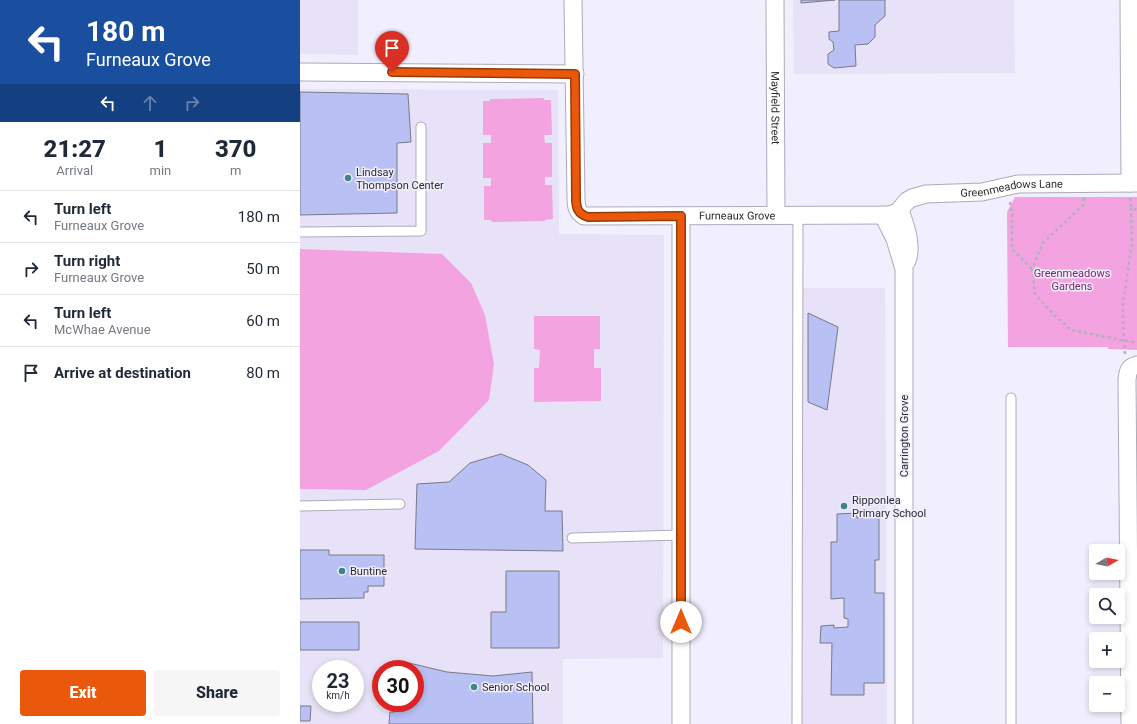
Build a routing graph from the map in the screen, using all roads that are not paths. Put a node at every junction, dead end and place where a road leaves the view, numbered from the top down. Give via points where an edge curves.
1 (573, 0) edge
2 (775, 0) edge
3 (1130, 0) edge
4 (300, 72) edge
5 (575, 74) junction
6 (421, 127) dead end
7 (1133, 183) edge
8 (892, 213) junction
9 (776, 215) junction
10 (798, 215) junction
11 (681, 216) junction
12 (300, 232) edge
13 (1133, 366) edge
14 (1011, 398) dead end
15 (400, 504) dead end
16 (300, 506) edge
17 (681, 535) junction
18 (572, 538) dead end
19 (1133, 667) edge
20 (681, 724) edge
21 (797, 724) edge
22 (904, 724) edge
23 (1011, 724) edge
24 (1130, 724) edge

1 - 5 street, Furneaux Grove
2 - 9 street, Mayfield Street
3 - 7 street
4 - 5 street
5 - 11 street, Furneaux Grove via 576,205 579,212 588,217
6 - 12 lane via 421,231
7 - 8 street, Greenmeadows Lane via 1018,184 982,192 926,194 907,201
8 - 10 street, Furneaux Grove
8 - 22 street, Carrington Grove via 906,228 910,255 904,269
9 - 10 street, Furneaux Grove
9 - 11 street, Furneaux Grove
10 - 21 lane
11 - 17 street
13 - 19 street via 1127,380
14 - 23 lane
15 - 16 lane
17 - 18 lane
17 - 20 street
19 - 24 street

